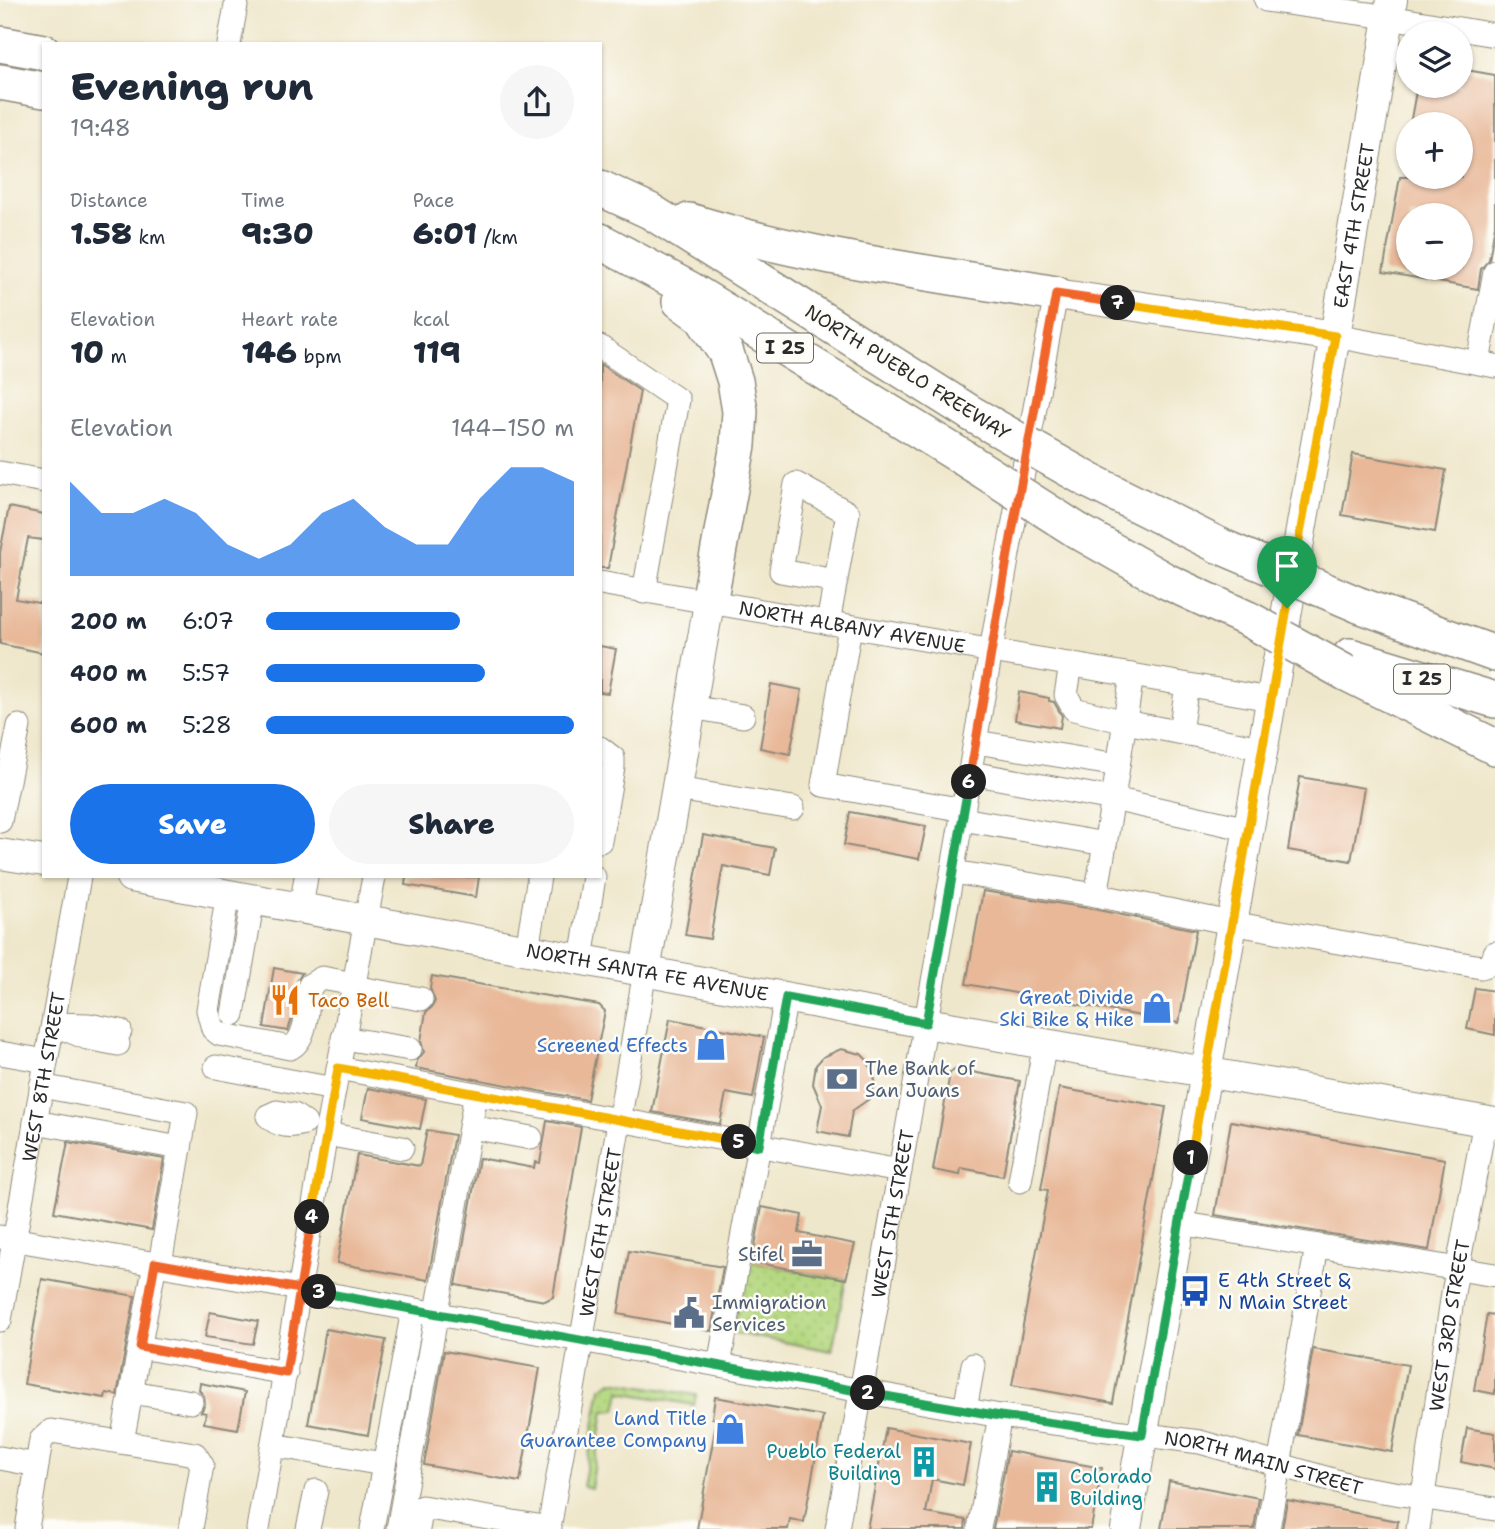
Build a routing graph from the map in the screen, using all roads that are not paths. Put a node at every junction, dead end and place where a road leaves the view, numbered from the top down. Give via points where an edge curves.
1 (237, 0) edge
2 (1265, 0) edge
3 (1390, 8) edge
4 (1495, 35) edge
5 (229, 42) edge
6 (0, 44) edge
7 (42, 52) edge
8 (0, 82) edge
9 (42, 90) edge
10 (602, 189) edge
11 (650, 211) junction
12 (603, 242) edge
13 (1495, 272) edge
14 (1056, 294) junction
15 (1335, 336) junction
16 (602, 348) edge
17 (1487, 364) edge
18 (0, 473) edge
19 (42, 481) edge
20 (836, 581) dead end
21 (602, 583) edge
22 (644, 592) junction
23 (709, 603) junction
24 (1359, 605) junction
25 (839, 625) junction
26 (1495, 633) edge
27 (992, 650) junction
28 (1495, 654) edge
29 (1071, 664) junction
30 (1348, 664) junction
31 (1132, 675) junction
32 (1187, 685) junction
33 (1270, 699) junction
34 (1495, 700) edge
35 (691, 707) junction
36 (743, 716) dead end
37 (1125, 722) junction
38 (19, 726) dead end
39 (1180, 732) junction
40 (976, 742) junction
41 (1495, 747) edge
42 (1262, 748) junction
43 (602, 750) edge
44 (1118, 765) junction
45 (971, 774) junction
46 (677, 789) junction
47 (1112, 799) junction
48 (793, 808) dead end
49 (963, 815) junction
50 (0, 821) edge
51 (1248, 829) junction
52 (602, 830) edge
53 (1105, 844) junction
54 (0, 854) edge
55 (42, 862) edge
56 (953, 872) junction
57 (79, 878) edge
58 (142, 878) edge
59 (306, 878) edge
60 (374, 878) edge
61 (540, 878) edge
62 (594, 878) edge
63 (165, 880) edge
64 (1096, 895) junction
65 (241, 897) junction
66 (301, 907) junction
67 (366, 919) junction
68 (1231, 923) junction
69 (527, 949) junction
70 (1495, 953) edge
71 (580, 960) junction
72 (645, 971) junction
73 (353, 986) junction
74 (786, 997) junction
75 (421, 999) dead end
76 (233, 1014) dead end
77 (926, 1023) junction
78 (52, 1024) junction
79 (119, 1037) dead end
80 (343, 1038) junction
81 (1045, 1043) junction
82 (410, 1049) dead end
83 (0, 1054) edge
84 (46, 1061) junction
85 (216, 1067) dead end
86 (1206, 1071) junction
87 (336, 1079) junction
88 (41, 1086) junction
89 (476, 1094) junction
90 (620, 1120) junction
91 (35, 1122) junction
92 (1490, 1122) edge
93 (471, 1127) junction
94 (319, 1129) junction
95 (531, 1138) dead end
96 (759, 1146) junction
97 (180, 1148) junction
98 (402, 1148) dead end
99 (900, 1171) junction
100 (1020, 1181) dead end
101 (1179, 1223) junction
102 (7, 1238) edge
103 (1317, 1245) junction
104 (158, 1264) junction
105 (1458, 1269) junction
106 (1495, 1275) edge
107 (300, 1289) junction
108 (413, 1310) junction
109 (437, 1314) junction
110 (0, 1320) edge
111 (582, 1341) junction
112 (140, 1347) junction
113 (719, 1365) junction
114 (973, 1366) dead end
115 (286, 1373) junction
116 (862, 1391) junction
117 (131, 1392) junction
118 (191, 1402) dead end
119 (965, 1410) junction
120 (1000, 1416) junction
121 (1142, 1435) junction
122 (122, 1442) junction
123 (273, 1445) junction
124 (0, 1458) edge
125 (383, 1464) junction
126 (1279, 1464) junction
127 (37, 1465) junction
128 (316, 1491) dead end
129 (1424, 1498) junction
130 (1495, 1509) edge
131 (414, 1513) edge
132 (550, 1528) edge
133 (27, 1529) edge
134 (191, 1529) edge
135 (260, 1529) edge
136 (308, 1529) edge
137 (372, 1529) edge
138 (398, 1529) edge
139 (837, 1529) edge
140 (979, 1529) edge
141 (1126, 1529) edge
142 (1268, 1529) edge
143 (1418, 1529) edge

1 - 5 street
2 - 3 street
3 - 4 street
3 - 15 main road, EAST 4TH STREET
6 - 7 highway
8 - 9 highway
10 - 11 highway, NORTH PUEBLO FREEWAY / I 25
11 - 14 highway via 789,248
11 - 24 highway, NORTH PUEBLO FREEWAY / I 25, bridge via 972,414 1090,481 1220,545
12 - 23 highway via 702,317 726,353 735,381 740,411 738,444
12 - 30 highway, I 25, bridge via 689,289 1119,556
13 - 17 street
14 - 15 main road
14 - 27 street, WEST 5TH STREET
15 - 17 street
15 - 33 main road, EAST 4TH STREET
16 - 22 street via 678,400
18 - 19 street
20 - 25 street
21 - 22 street, NORTH ALBANY AVENUE
22 - 23 street, NORTH ALBANY AVENUE
23 - 25 street, NORTH ALBANY AVENUE
23 - 35 main road, WEST 6TH STREET
24 - 26 highway
24 - 28 highway, NORTH PUEBLO FREEWAY / I 25
25 - 27 street, NORTH ALBANY AVENUE
25 - 49 street via 823,785
27 - 29 street, NORTH ALBANY AVENUE
27 - 40 street, WEST 5TH STREET
29 - 31 street, NORTH ALBANY AVENUE
29 - 37 street via 1069,704
30 - 34 highway, I 25
30 - 41 highway
31 - 32 street, NORTH ALBANY AVENUE
31 - 37 street
32 - 33 street, NORTH ALBANY AVENUE
32 - 39 street
33 - 42 main road, EAST 4TH STREET
35 - 36 street
35 - 46 main road, WEST 6TH STREET
37 - 39 street
37 - 44 street
38 - 50 street
39 - 42 street
40 - 44 street
40 - 45 street, WEST 5TH STREET
42 - 51 main road, EAST 4TH STREET
43 - 52 street via 612,758 613,767
44 - 47 street
45 - 47 street
45 - 49 street, WEST 5TH STREET
46 - 48 street
46 - 72 main road, WEST 6TH STREET
47 - 51 street
47 - 53 street
49 - 53 street
49 - 56 street, WEST 5TH STREET
51 - 68 main road, EAST 4TH STREET
53 - 64 street
54 - 55 main road
56 - 64 street
56 - 77 street, WEST 5TH STREET
57 - 78 street, WEST 8TH STREET
58 - 63 main road, NORTH SANTA FE AVENUE
59 - 66 street
60 - 67 street
61 - 69 street
62 - 71 street
63 - 65 main road, NORTH SANTA FE AVENUE
64 - 68 street
65 - 66 main road, NORTH SANTA FE AVENUE
65 - 73 street via 208,1010 219,1034 290,1048 301,1038 310,985 322,978
65 - 76 street
66 - 67 main road, NORTH SANTA FE AVENUE
67 - 69 main road, NORTH SANTA FE AVENUE
67 - 73 street
68 - 70 street via 1481,967 1490,964
68 - 86 main road, EAST 4TH STREET
69 - 71 main road, NORTH SANTA FE AVENUE
71 - 72 main road, NORTH SANTA FE AVENUE
72 - 74 main road, NORTH SANTA FE AVENUE
72 - 90 street, WEST 6TH STREET
73 - 75 street
73 - 80 street
74 - 77 main road, NORTH SANTA FE AVENUE
74 - 96 street
77 - 81 main road, NORTH SANTA FE AVENUE
77 - 99 street, WEST 5TH STREET
78 - 79 street via 89,1025
78 - 84 street, WEST 8TH STREET
80 - 82 street
80 - 87 street
81 - 86 main road, NORTH SANTA FE AVENUE
81 - 100 street
83 - 84 street
84 - 88 street, WEST 8TH STREET
85 - 87 street
86 - 92 main road, NORTH SANTA FE AVENUE
86 - 101 main road, EAST 4TH STREET
87 - 89 street
87 - 94 street
88 - 91 street, WEST 8TH STREET
88 - 97 street via 187,1113
89 - 90 street
89 - 93 street
90 - 96 street
90 - 111 street, WEST 6TH STREET
91 - 97 street
91 - 102 street, WEST 8TH STREET
92 - 105 street, WEST 3RD STREET
93 - 95 street
93 - 109 street
94 - 98 street
94 - 107 street
96 - 99 street
96 - 113 street
97 - 104 street
99 - 116 street, WEST 5TH STREET
101 - 103 street
101 - 121 main road, EAST 4TH STREET
102 - 104 street, NORTH MAIN STREET
102 - 110 street, WEST 8TH STREET
103 - 105 street
103 - 126 street
104 - 107 street, NORTH MAIN STREET
104 - 112 street
105 - 106 street
105 - 129 street, WEST 3RD STREET
107 - 108 street, NORTH MAIN STREET
107 - 115 street
108 - 109 street, NORTH MAIN STREET
108 - 125 street
109 - 111 street, NORTH MAIN STREET
109 - 131 street
111 - 113 street, NORTH MAIN STREET
111 - 132 street, WEST 6TH STREET
112 - 115 street
112 - 117 street
113 - 116 street, NORTH MAIN STREET
114 - 119 street
115 - 123 street
116 - 119 street, NORTH MAIN STREET
116 - 139 street, WEST 5TH STREET
117 - 118 street
117 - 122 street
119 - 120 street, NORTH MAIN STREET
120 - 121 street, NORTH MAIN STREET
120 - 140 street
121 - 126 street, NORTH MAIN STREET via 1200,1442
121 - 141 main road, EAST 4TH STREET
122 - 127 street via 51,1431 41,1440
122 - 134 street via 195,1454 202,1465
123 - 125 street
123 - 135 street
124 - 127 street
125 - 137 street
126 - 129 street, NORTH MAIN STREET via 1357,1487
126 - 142 street
127 - 133 street
128 - 136 street
129 - 130 street, NORTH MAIN STREET
129 - 143 street, WEST 3RD STREET
131 - 132 street
131 - 138 street

